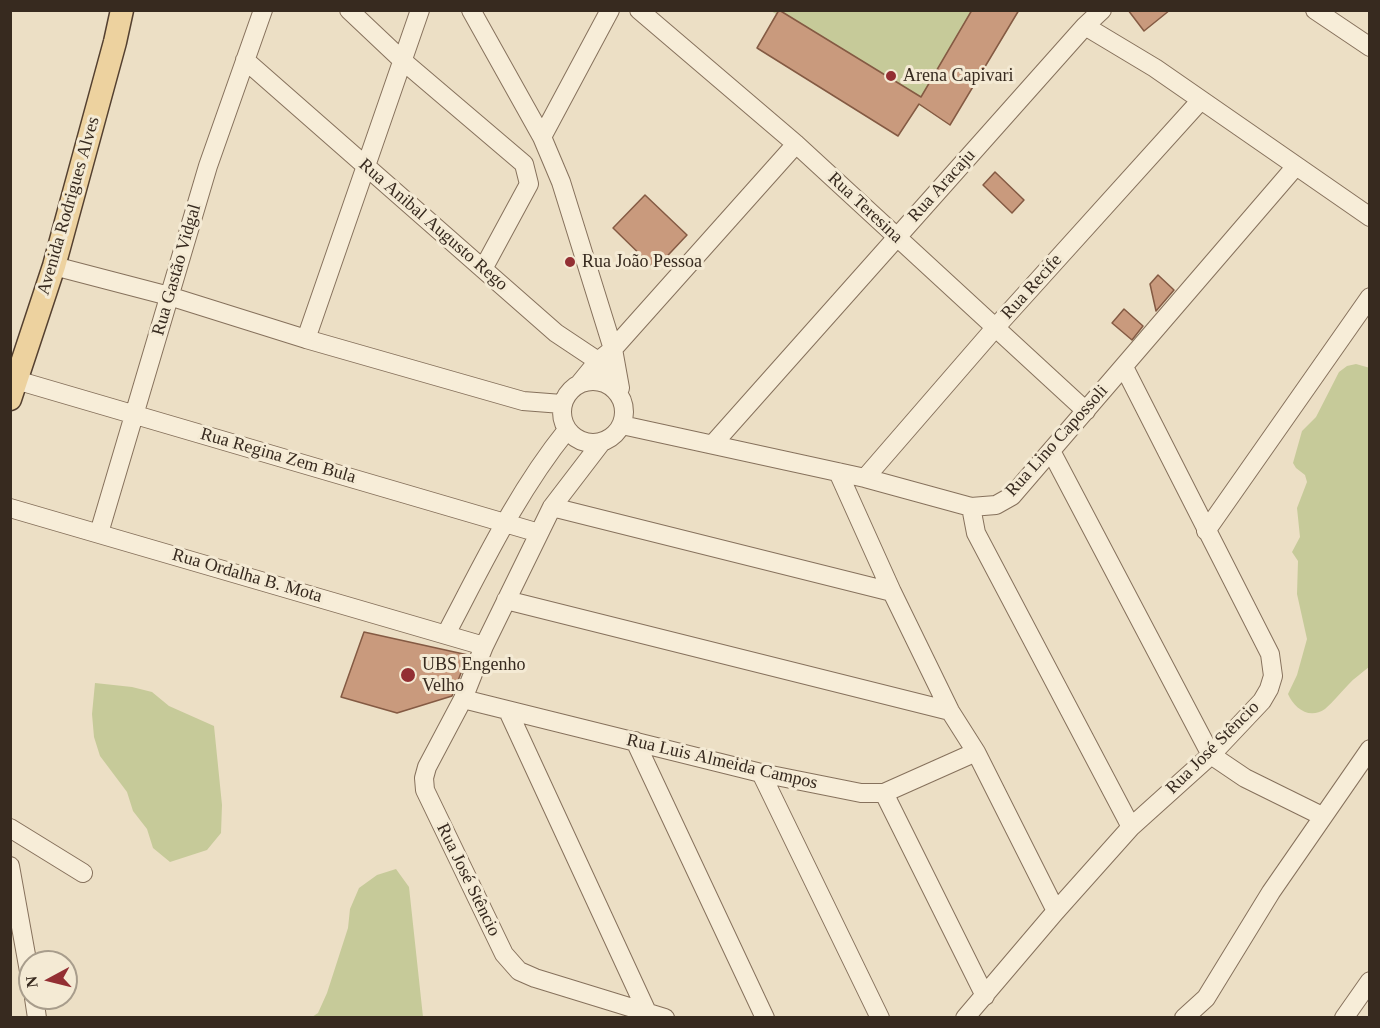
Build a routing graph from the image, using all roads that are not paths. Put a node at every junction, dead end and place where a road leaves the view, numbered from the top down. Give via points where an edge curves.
1 (122, 10) edge
2 (263, 10) edge
3 (349, 10) edge
4 (420, 10) edge
5 (471, 10) edge
6 (610, 10) edge
7 (639, 10) edge
8 (1102, 10) edge
9 (1315, 10) edge
10 (1085, 26) junction
11 (1370, 47) edge
12 (245, 60) junction
13 (403, 61) junction
14 (1201, 100) junction
15 (542, 137) junction
16 (796, 144) junction
17 (366, 166) junction
18 (1296, 166) junction
19 (1370, 217) edge
20 (897, 237) junction
21 (54, 266) junction
22 (483, 269) junction
23 (169, 296) junction
24 (1370, 297) edge
25 (995, 328) junction
26 (306, 339) junction
27 (613, 349) junction
28 (598, 361) junction
29 (1124, 367) junction
30 (580, 383) junction
31 (13, 390) edge
32 (620, 397) junction
33 (523, 401) junction
34 (562, 405) junction
35 (1086, 411) junction
36 (134, 414) junction
37 (622, 425) junction
38 (566, 428) junction
39 (601, 443) junction
40 (713, 444) junction
41 (1051, 451) junction
42 (838, 472) junction
43 (866, 478) junction
44 (552, 507) junction
45 (971, 507) junction
46 (10, 508) edge
47 (504, 523) junction
48 (1206, 531) junction
49 (99, 533) junction
50 (539, 533) junction
51 (892, 592) junction
52 (506, 600) junction
53 (446, 634) junction
54 (484, 646) junction
55 (463, 699) junction
56 (508, 711) junction
57 (950, 711) junction
58 (635, 741) junction
59 (1370, 749) edge
60 (976, 752) junction
61 (1211, 754) junction
62 (761, 773) junction
63 (884, 793) junction
64 (1322, 816) junction
65 (1131, 827) junction
66 (10, 828) edge
67 (10, 866) edge
68 (83, 873) dead end
69 (1056, 910) junction
70 (25, 950) edge
71 (1367, 985) edge
72 (985, 996) junction
73 (647, 1012) junction
74 (665, 1017) edge
75 (765, 1017) edge
76 (879, 1017) edge
77 (965, 1017) edge
78 (1187, 1017) edge
79 (1344, 1017) edge

1 - 21 main road, Avenida Rodrigues Alves
2 - 12 street, Rua Gastão Vidgal
3 - 13 street
4 - 13 street
5 - 15 street
6 - 15 street
7 - 16 street, Rua Teresina
8 - 10 street, Rua Aracaju
9 - 11 street
10 - 14 street
10 - 20 street, Rua Aracaju
12 - 17 street, Rua Anibal Augusto Rego
12 - 23 street, Rua Gastão Vidgal
13 - 17 street
13 - 22 street via 524,164 530,184
14 - 18 street
14 - 25 street, Rua Recife
15 - 27 street via 561,182
16 - 20 street, Rua Teresina
16 - 27 street
17 - 22 street, Rua Anibal Augusto Rego
17 - 26 street
18 - 19 street
18 - 29 street, Rua Lino Capossoli
20 - 25 street, Rua Teresina
20 - 40 street, Rua Aracaju
21 - 23 street
21 - 31 main road, Avenida Rodrigues Alves
22 - 28 street, Rua Anibal Augusto Rego via 556,333
23 - 26 street
23 - 36 street, Rua Gastão Vidgal
24 - 48 street
25 - 35 street, Rua Teresina
25 - 43 street, Rua Recife
26 - 33 street
27 - 28 street
27 - 32 street
28 - 30 street
28 - 32 street, Rua Anibal Augusto Rego
29 - 35 street, Rua Lino Capossoli
29 - 48 street, Rua José Stêncio
30 - 32 street via 607,384
30 - 34 street
31 - 36 street, Rua Regina Zem Bula
32 - 37 street
33 - 34 street
33 - 38 street
34 - 38 street
35 - 41 street, Rua Lino Capossoli
36 - 47 street, Rua Regina Zem Bula
36 - 49 street, Rua Gastão Vidgal
37 - 39 street
37 - 40 street, Rua Lino Capossoli
38 - 39 street via 576,439
38 - 47 street
39 - 44 street, Rua José Stêncio
40 - 42 street, Rua Lino Capossoli
41 - 45 street, Rua Lino Capossoli via 1012,496 996,505
41 - 61 street
42 - 43 street, Rua Lino Capossoli
42 - 51 street
43 - 45 street, Rua Lino Capossoli
44 - 50 street, Rua José Stêncio
44 - 51 street
45 - 65 street via 976,533
46 - 49 street, Rua Ordalha B. Mota
47 - 50 street, Rua Regina Zem Bula
47 - 53 street
48 - 61 street, Rua José Stêncio via 1270,654 1273,676 1262,701
49 - 53 street, Rua Ordalha B. Mota
50 - 52 street, Rua José Stêncio
51 - 57 street
52 - 54 street, Rua José Stêncio
52 - 57 street
53 - 54 street, Rua Ordalha B. Mota
54 - 55 street, Rua José Stêncio
55 - 56 street, Rua Luis Almeida Campos
55 - 73 street, Rua José Stêncio via 427,767 425,790 504,954 519,971 536,978
56 - 58 street, Rua Luis Almeida Campos
56 - 73 street
57 - 60 street
58 - 62 street, Rua Luis Almeida Campos
58 - 75 street
59 - 64 street
60 - 63 street, Rua Luis Almeida Campos
60 - 69 street
61 - 64 street via 1245,778
61 - 65 street, Rua José Stêncio
62 - 63 street, Rua Luis Almeida Campos via 861,793
62 - 76 street
63 - 72 street
64 - 78 street via 1206,998
65 - 69 street, Rua José Stêncio
66 - 68 street
67 - 70 street
69 - 72 street, Rua José Stêncio
71 - 79 street
72 - 77 street, Rua José Stêncio
73 - 74 street, Rua José Stêncio

